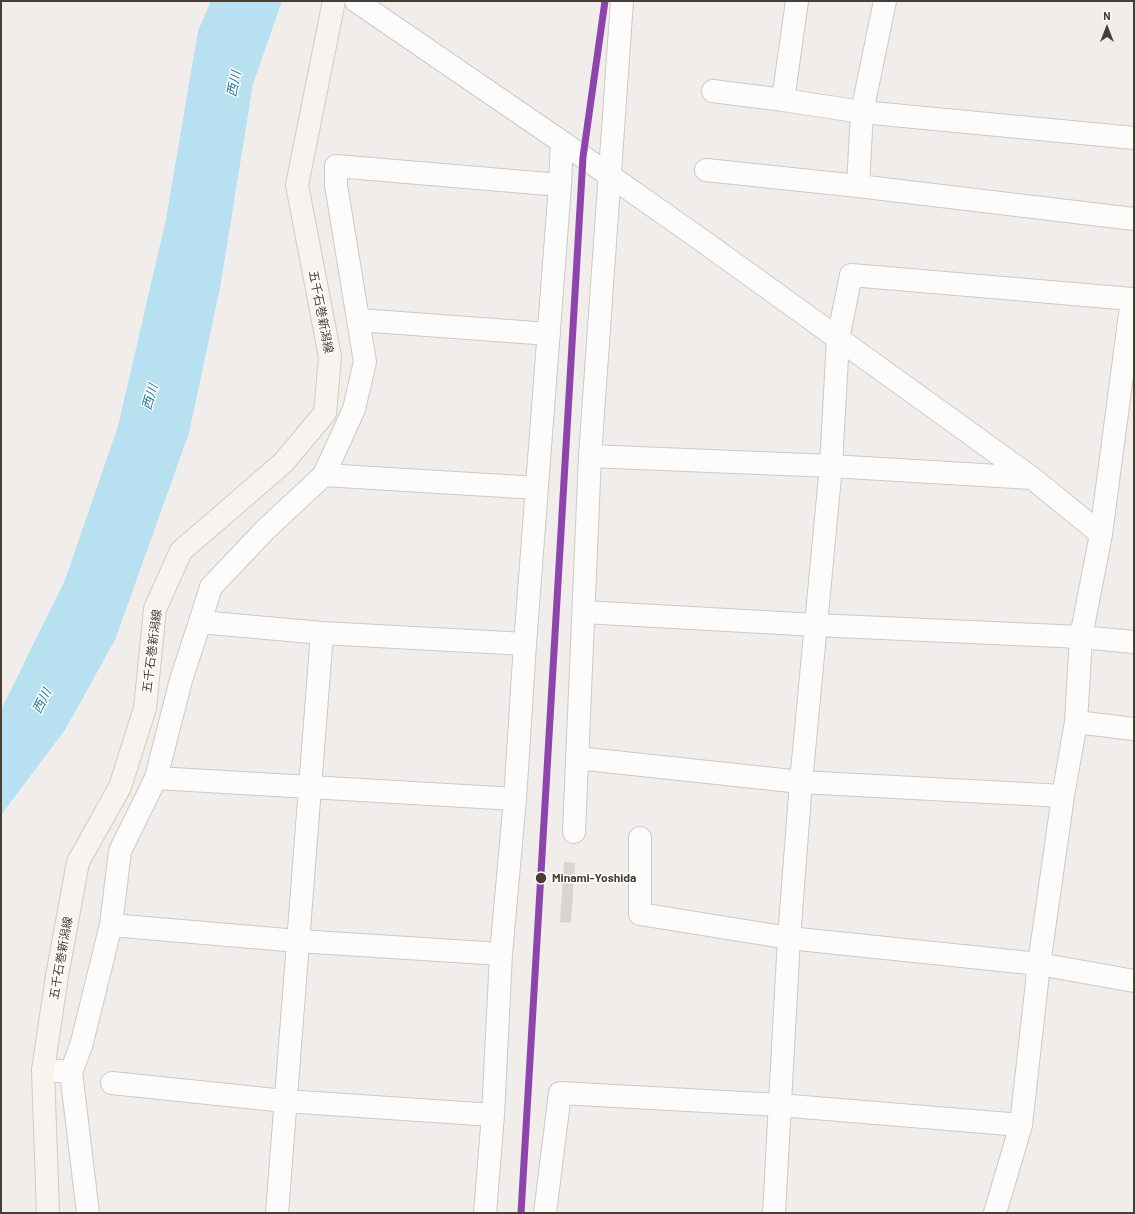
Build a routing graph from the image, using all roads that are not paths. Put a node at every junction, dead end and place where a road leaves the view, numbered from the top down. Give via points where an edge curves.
1 (334, 1) edge
2 (356, 1) edge
3 (622, 1) edge
4 (797, 1) edge
5 (884, 1) edge
6 (713, 91) dead end
7 (783, 100) junction
8 (862, 112) junction
9 (1134, 138) edge
10 (562, 142) junction
11 (706, 170) dead end
12 (609, 175) junction
13 (560, 184) junction
14 (858, 186) junction
15 (1134, 219) edge
16 (1133, 299) edge
17 (359, 320) junction
18 (549, 334) junction
19 (838, 339) junction
20 (590, 456) junction
21 (831, 466) junction
22 (324, 475) junction
23 (1032, 478) junction
24 (537, 488) junction
25 (1101, 534) junction
26 (584, 612) junction
27 (200, 622) junction
28 (816, 625) junction
29 (322, 633) junction
30 (1080, 637) junction
31 (1134, 642) edge
32 (525, 644) junction
33 (1076, 722) junction
34 (1134, 729) edge
35 (577, 758) junction
36 (156, 778) junction
37 (801, 782) junction
38 (309, 788) junction
39 (1063, 796) junction
40 (515, 799) junction
41 (574, 832) dead end
42 (640, 838) dead end
43 (111, 925) junction
44 (789, 938) junction
45 (298, 941) junction
46 (501, 954) junction
47 (1039, 964) junction
48 (1134, 982) edge
49 (43, 1070) junction
50 (71, 1072) junction
51 (112, 1083) dead end
52 (285, 1100) junction
53 (779, 1106) junction
54 (493, 1115) junction
55 (1021, 1124) junction
56 (48, 1213) edge
57 (88, 1213) edge
58 (277, 1213) edge
59 (485, 1213) edge
60 (545, 1213) edge
61 (774, 1213) edge
62 (995, 1213) edge

1 - 49 main road, 五千石巻新潟線 via 296,184 330,356 325,413 283,463 180,551 154,609 145,708 120,787 78,862
2 - 10 street
3 - 12 street
4 - 7 street
5 - 8 street
6 - 7 street
7 - 8 street
8 - 9 street
8 - 14 street
10 - 12 street
10 - 13 street
11 - 14 street
12 - 19 street
12 - 20 street
13 - 17 street via 336,166 336,185
13 - 18 street
14 - 15 street
16 - 19 street via 851,276
16 - 25 street
17 - 18 street
17 - 22 street via 365,362 354,410
18 - 24 street
19 - 21 street
19 - 23 street
20 - 21 street
20 - 26 street
21 - 23 street
21 - 28 street
22 - 24 street
22 - 27 street via 266,529 211,587
23 - 25 street
24 - 32 street
25 - 30 street
26 - 28 street
26 - 35 street
27 - 29 street
27 - 36 street via 181,680
28 - 30 street
28 - 37 street
29 - 32 street
29 - 38 street
30 - 31 street
30 - 33 street
32 - 40 street
33 - 34 street
33 - 39 street
35 - 37 street
35 - 41 street
36 - 38 street
36 - 43 street via 120,851
37 - 39 street
37 - 44 street
38 - 40 street
38 - 45 street
39 - 47 street
40 - 46 street
42 - 44 street via 640,914
43 - 45 street
43 - 50 street via 81,1046
44 - 47 street
44 - 53 street
45 - 46 street
45 - 52 street
46 - 54 street
47 - 48 street
47 - 55 street
49 - 50 street
49 - 56 main road, 五千石巻新潟線
50 - 57 street
51 - 52 street
52 - 54 street
52 - 58 street
53 - 55 street
53 - 60 street via 560,1093
53 - 61 street
54 - 59 street
55 - 62 street

